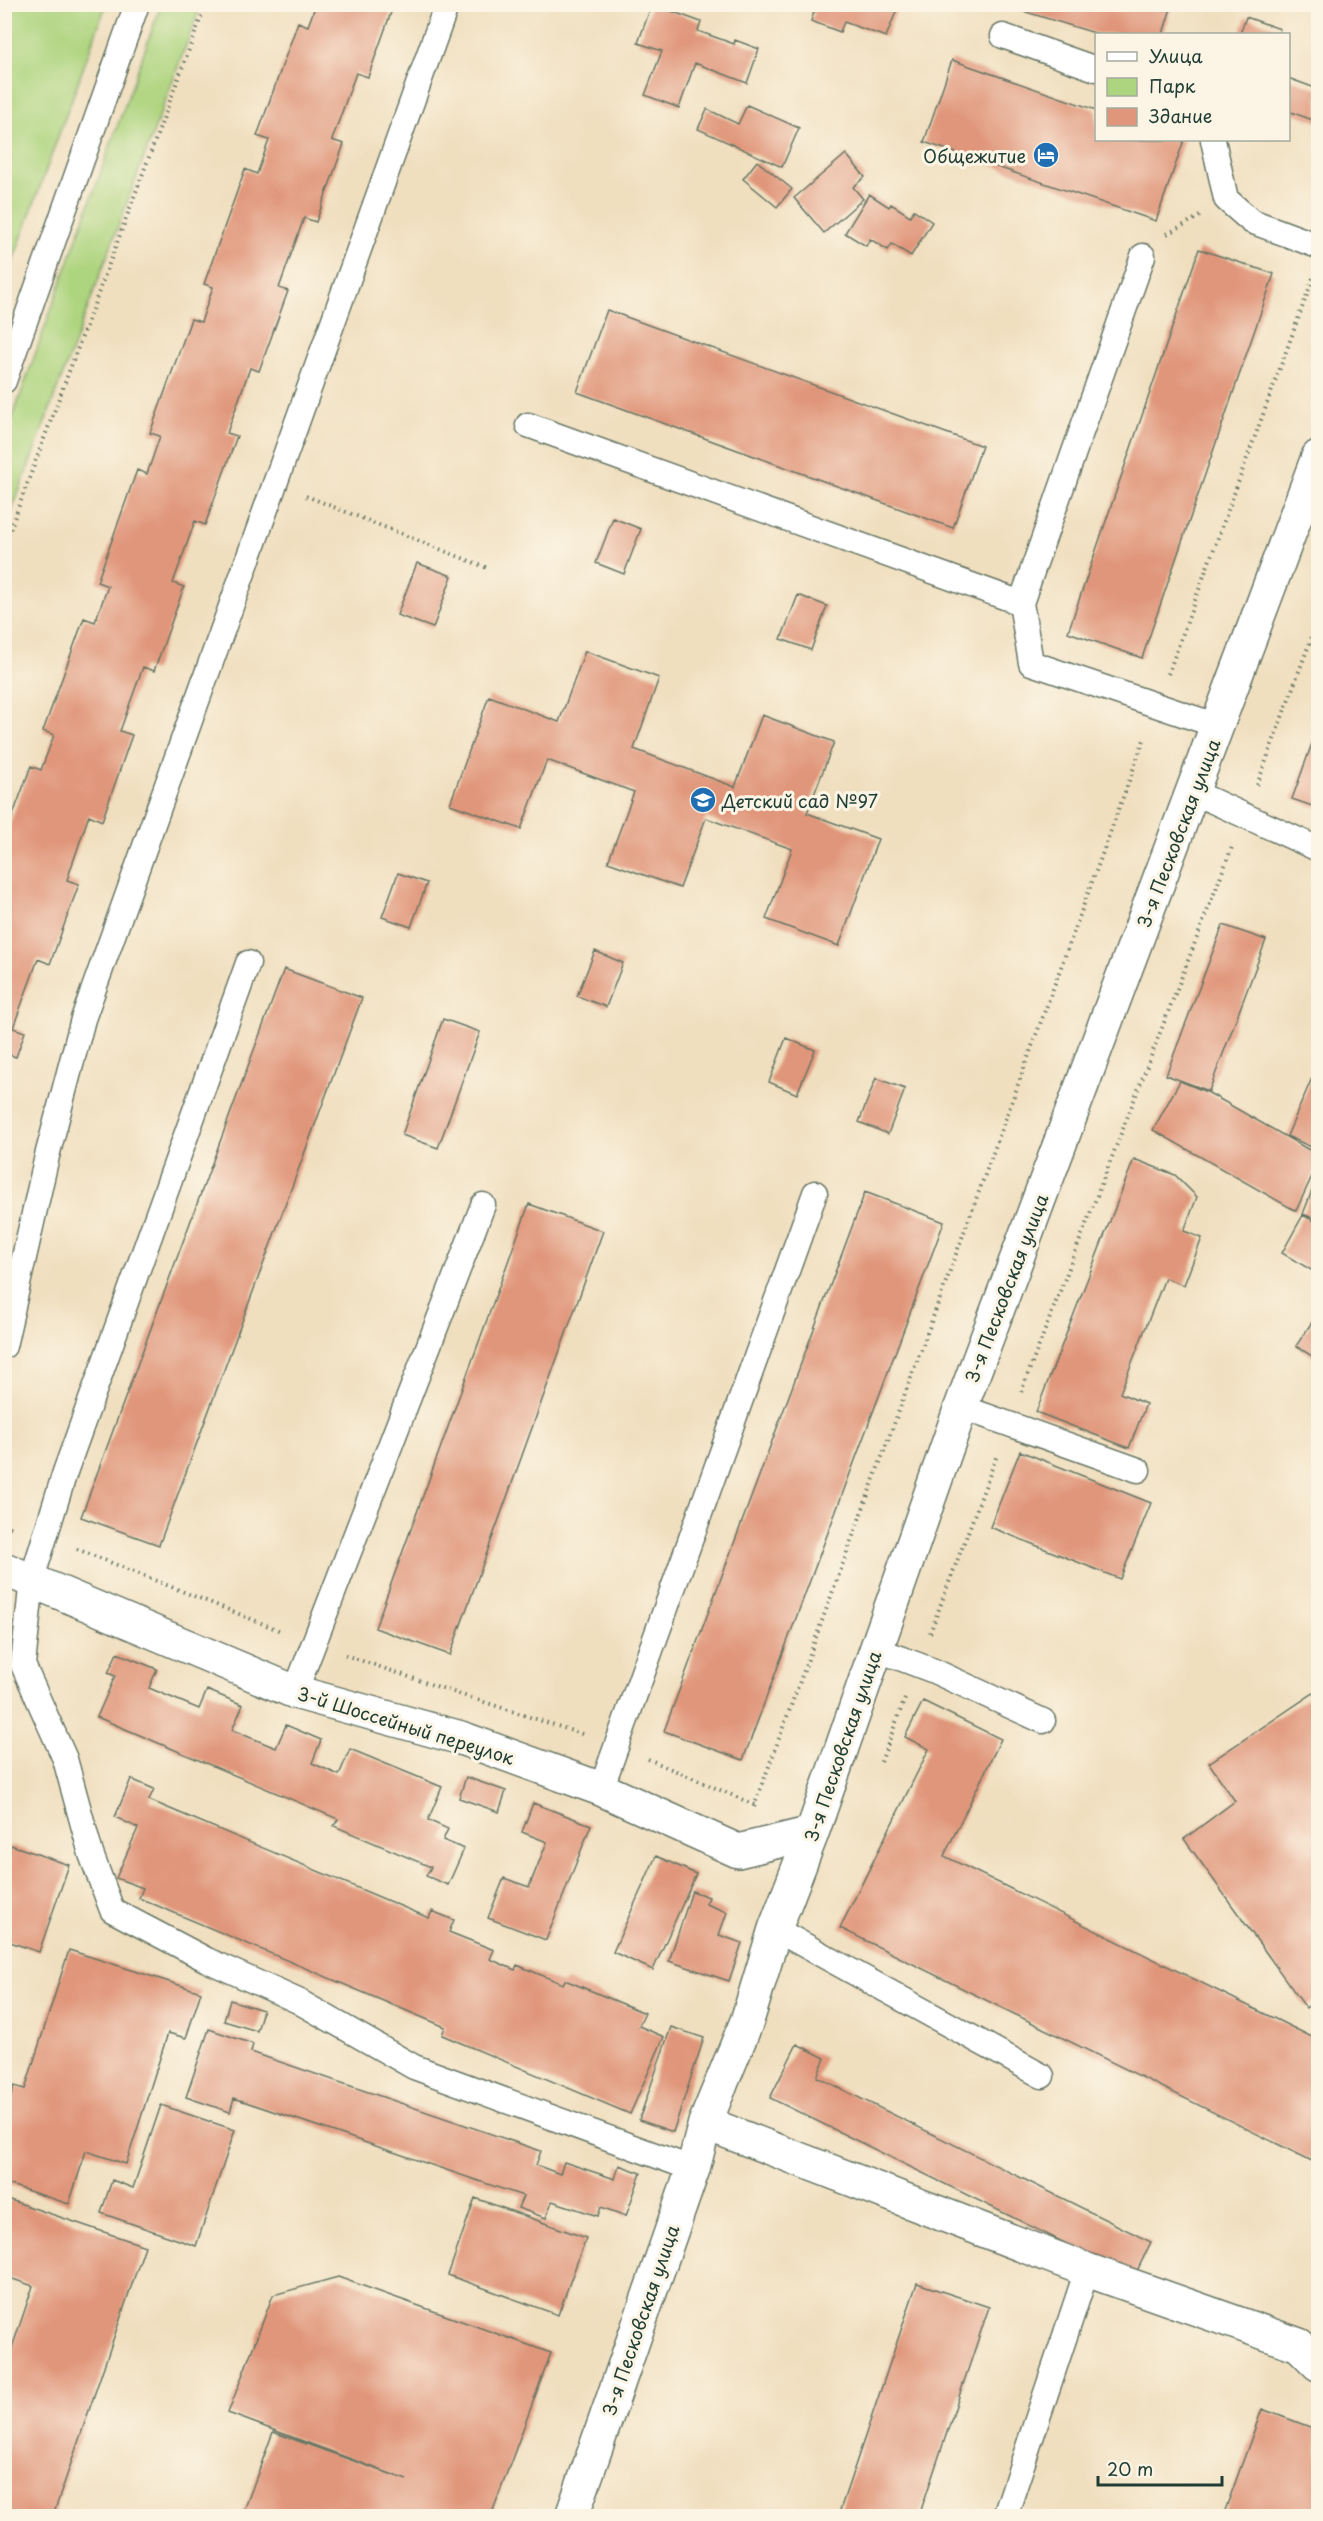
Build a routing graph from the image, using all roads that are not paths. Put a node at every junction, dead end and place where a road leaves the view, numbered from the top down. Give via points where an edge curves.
1 (137, 4) edge
2 (447, 4) edge
3 (1003, 36) dead end
4 (1095, 69) edge
5 (1213, 141) edge
6 (1318, 246) edge
7 (1143, 256) road end
8 (4, 381) edge
9 (528, 425) dead end
10 (1318, 457) edge
11 (1022, 603) junction
12 (1218, 726) junction
13 (1193, 792) junction
14 (1318, 849) edge
15 (248, 963) dead end
16 (815, 1193) dead end
17 (483, 1204) dead end
18 (4, 1346) edge
19 (961, 1407) junction
20 (1138, 1470) dead end
21 (18, 1574) edge
22 (876, 1649) junction
23 (295, 1692) junction
24 (1043, 1721) dead end
25 (601, 1789) junction
26 (812, 1833) junction
27 (775, 1929) junction
28 (1042, 2076) dead end
29 (705, 2123) junction
30 (693, 2169) junction
31 (1088, 2270) junction
32 (1318, 2364) edge
33 (572, 2517) edge
34 (1005, 2517) edge

1 - 8 lane
2 - 18 lane via 83,1019
3 - 4 lane
5 - 6 lane via 1226,199 1251,220
7 - 11 lane
9 - 11 lane
10 - 12 street, 3-я Песковская улица
11 - 12 lane via 1031,663
12 - 13 street, 3-я Песковская улица
13 - 14 lane
13 - 19 street, 3-я Песковская улица
15 - 21 lane via 45,1536
16 - 25 lane
17 - 23 lane
19 - 20 lane
19 - 22 street, 3-я Песковская улица
21 - 23 street, 3-й Шоссейный переулок
21 - 30 lane via 23,1665 65,1759 112,1910 207,1960 298,2001 414,2067
22 - 24 lane
22 - 26 street, 3-я Песковская улица
23 - 25 street, 3-й Шоссейный переулок via 461,1738
25 - 26 street, 3-й Шоссейный переулок via 738,1851
26 - 27 street, 3-я Песковская улица
27 - 28 lane
27 - 29 street, 3-я Песковская улица via 747,2021
29 - 30 street, 3-я Песковская улица
29 - 31 street
30 - 33 street, 3-я Песковская улица
31 - 32 street via 1299,2345
31 - 34 lane

